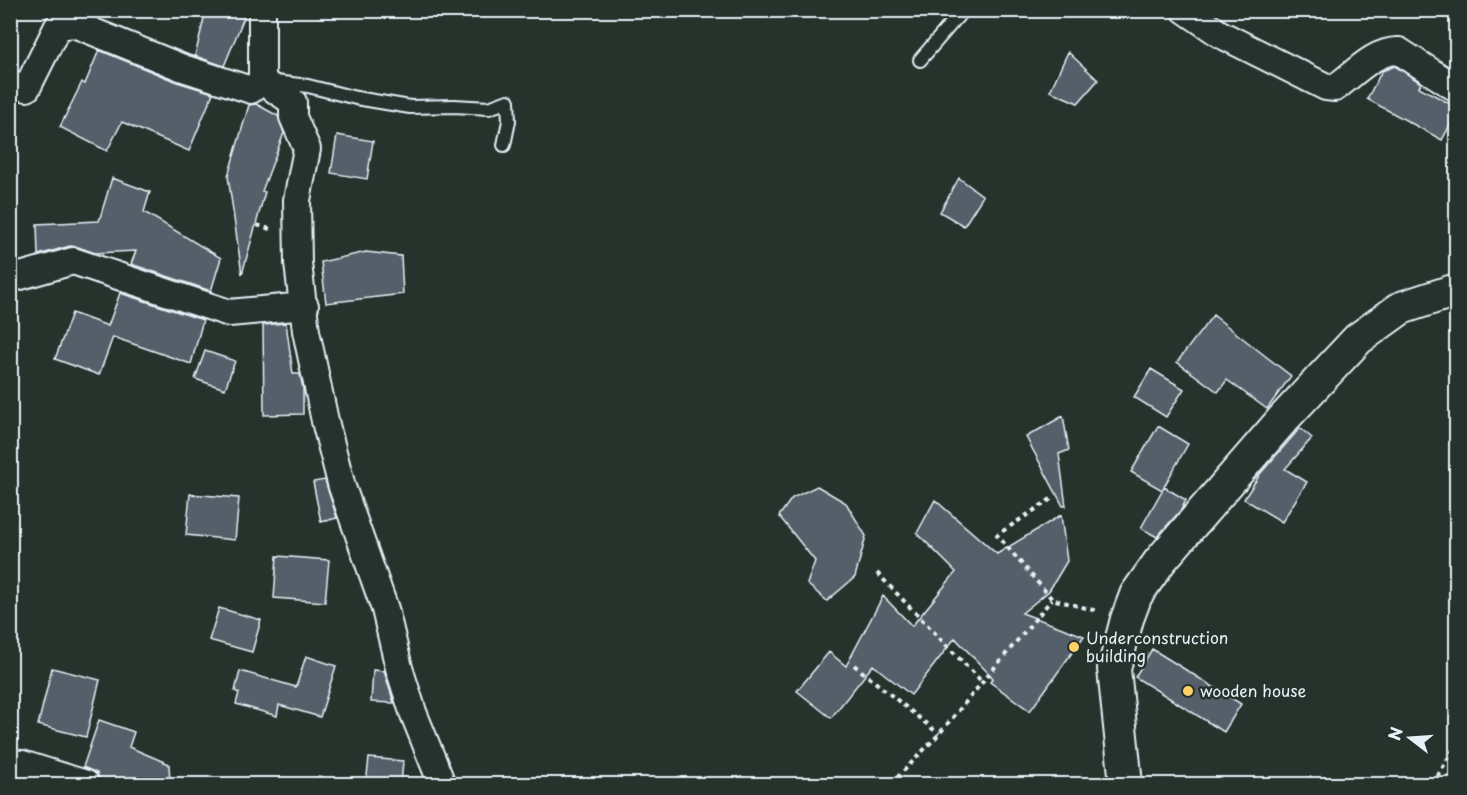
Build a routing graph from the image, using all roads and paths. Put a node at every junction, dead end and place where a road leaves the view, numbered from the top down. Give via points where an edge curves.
1 (262, 10) edge
2 (963, 10) edge
3 (1185, 10) edge
4 (920, 60) dead end
5 (262, 81) junction
6 (10, 84) edge
7 (1456, 88) edge
8 (504, 145) dead end
9 (10, 279) edge
10 (1456, 290) edge
11 (304, 306) junction
12 (1050, 500) dead end
13 (877, 573) dead end
14 (1052, 599) junction
15 (1126, 619) junction
16 (854, 665) dead end
17 (982, 682) junction
18 (939, 734) junction
19 (1456, 745) edge
20 (10, 763) edge
21 (86, 784) edge
22 (441, 784) edge
23 (891, 784) edge
24 (1126, 784) edge
25 (1433, 784) edge

1 - 5 street
2 - 4 lane
3 - 7 street via 1220,34 1326,87 1335,88 1390,50 1400,51
5 - 6 street via 251,90 183,68 74,24 58,26 27,88
5 - 8 lane via 410,106 489,108 508,101
5 - 11 street via 293,102 293,117 307,149 297,200 298,262
9 - 11 street via 73,261 229,313
10 - 15 street via 1401,308 1358,339 1160,561 1136,595
11 - 22 street via 333,458 385,609 413,712
12 - 14 path via 998,535
13 - 17 path
14 - 15 path
14 - 17 path
15 - 24 street via 1114,669
16 - 18 path
17 - 18 path
18 - 23 path
19 - 25 path
20 - 21 street

